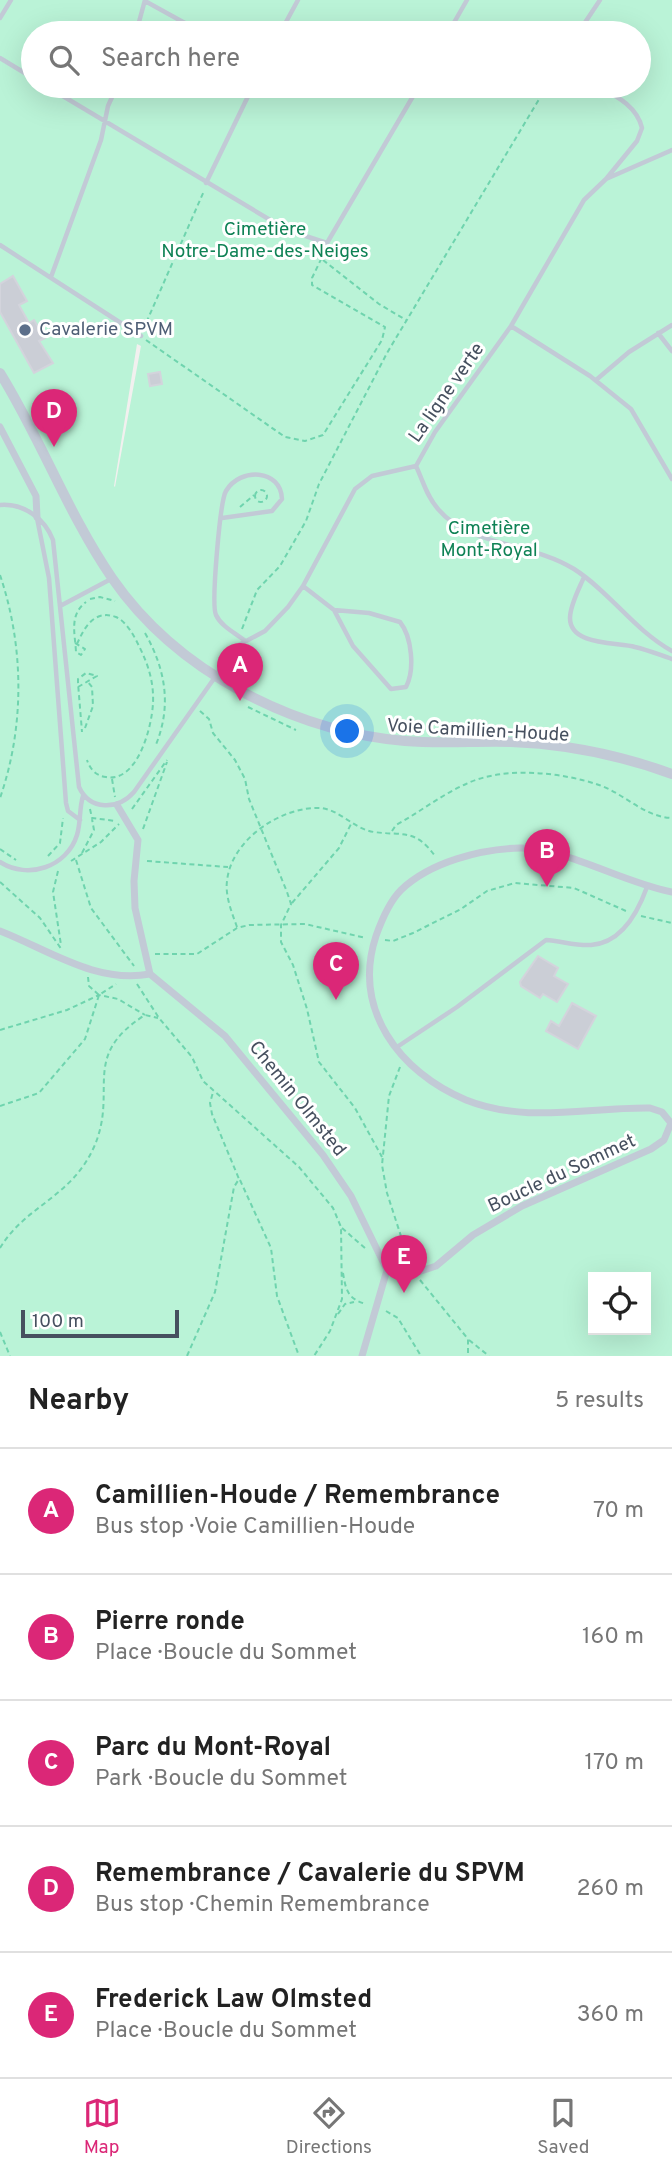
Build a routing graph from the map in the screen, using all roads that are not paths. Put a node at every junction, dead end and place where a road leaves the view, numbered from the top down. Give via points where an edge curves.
1 (11, 0) edge
2 (145, 0) edge
3 (298, 0) edge
4 (467, 0) edge
5 (600, 0) edge
6 (0, 18) edge
7 (139, 21) edge
8 (182, 21) edge
9 (287, 21) edge
10 (455, 21) edge
11 (586, 21) edge
12 (0, 58) edge
13 (21, 71) edge
14 (66, 98) edge
15 (113, 98) edge
16 (247, 98) edge
17 (412, 98) edge
18 (618, 98) edge
19 (105, 121) junction
20 (672, 150) edge
21 (606, 179) junction
22 (206, 183) junction
23 (0, 245) edge
24 (51, 277) junction
25 (672, 325) edge
26 (511, 326) junction
27 (657, 333) junction
28 (141, 336) road end
29 (672, 351) edge
30 (0, 373) edge
31 (596, 380) junction
32 (0, 427) edge
33 (416, 466) junction
34 (672, 479) edge
35 (0, 505) edge
36 (37, 517) junction
37 (222, 519) junction
38 (584, 577) junction
39 (112, 578) junction
40 (303, 586) junction
41 (62, 605) junction
42 (334, 610) junction
43 (242, 638) junction
44 (672, 651) edge
45 (672, 659) edge
46 (215, 675) junction
47 (285, 713) junction
48 (672, 774) edge
49 (672, 780) edge
50 (83, 796) junction
51 (116, 801) junction
52 (80, 820) junction
53 (0, 862) edge
54 (647, 887) junction
55 (672, 892) edge
56 (0, 931) edge
57 (150, 974) junction
58 (397, 1047) junction
59 (387, 1270) junction
60 (362, 1356) edge

1 - 6 lane
2 - 7 lane
2 - 8 lane
3 - 9 lane
4 - 10 lane
5 - 11 lane
12 - 13 lane
14 - 19 lane
15 - 19 lane
16 - 22 lane
17 - 22 lane via 327,243 286,230
18 - 21 lane via 637,115 642,128
19 - 22 lane
19 - 24 lane
20 - 21 lane, La ligne verte
21 - 26 lane, La ligne verte via 575,214
23 - 24 lane
24 - 28 lane
25 - 27 lane
26 - 31 lane
26 - 33 lane, La ligne verte
27 - 29 lane
27 - 31 lane
30 - 39 street, Voie Camillien-Houde
31 - 34 lane via 640,421
32 - 36 street via 36,496
33 - 38 lane via 430,498 458,527 554,558
33 - 40 lane, La ligne verte via 362,481
35 - 36 lane via 20,507
36 - 41 lane via 54,540
36 - 52 lane via 49,578 66,803 68,811
37 - 37 lane via 225,492 235,482 252,475 274,480 282,493 276,508
37 - 43 lane via 212,601 220,623
38 - 44 lane
38 - 45 lane via 571,610 574,631
39 - 41 lane
39 - 46 street, Voie Camillien-Houde via 163,635
40 - 42 lane
40 - 43 lane, La ligne verte via 274,622
41 - 50 lane via 75,766
42 - 42 lane via 353,646 379,679 391,689 406,687 410,655 408,635 400,622
43 - 46 lane, La ligne verte
46 - 47 street, Voie Camillien-Houde
46 - 51 lane, La ligne verte via 134,792
47 - 48 street, Voie Camillien-Houde via 394,740 564,747
47 - 49 street, Voie Camillien-Houde via 311,727 377,743 555,751 609,760
50 - 51 lane via 96,804
50 - 52 lane
51 - 57 street via 138,840 135,908
52 - 53 lane via 71,849 53,864 26,870
54 - 55 street, Boucle du Sommet
54 - 58 lane via 628,926 599,943 546,940
54 - 58 street, Boucle du Sommet via 538,849 485,852 420,876 400,891 388,908 368,974 377,1016
56 - 57 street via 87,969 122,977
57 - 59 street, Chemin Olmsted via 211,1024 253,1068 339,1176
58 - 59 street, Boucle du Sommet via 440,1086 496,1110 569,1113 650,1108 662,1112 671,1123 664,1140 651,1149 522,1206 473,1235 436,1266 412,1274
59 - 60 street

